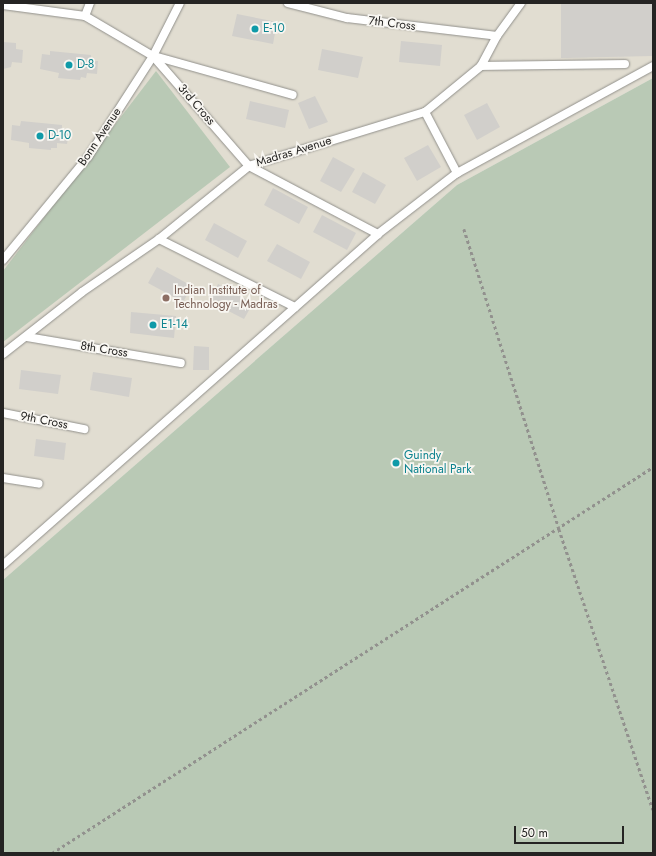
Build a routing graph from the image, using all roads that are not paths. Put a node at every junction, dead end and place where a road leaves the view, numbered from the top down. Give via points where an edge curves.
1 (90, 3) edge
2 (180, 3) edge
3 (288, 3) edge
4 (521, 3) edge
5 (3, 5) edge
6 (85, 16) junction
7 (497, 36) junction
8 (153, 56) junction
9 (625, 64) dead end
10 (481, 66) junction
11 (653, 66) edge
12 (293, 95) dead end
13 (425, 112) junction
14 (249, 166) junction
15 (457, 173) junction
16 (378, 234) junction
17 (159, 239) junction
18 (3, 260) edge
19 (295, 307) junction
20 (27, 337) junction
21 (3, 354) edge
22 (181, 363) dead end
23 (3, 413) edge
24 (84, 429) dead end
25 (3, 478) edge
26 (39, 484) dead end
27 (3, 565) edge

1 - 6 lane
2 - 8 lane, Bonn Avenue
3 - 7 lane, 7th Cross via 347,18
4 - 7 lane, Madras Avenue
5 - 6 lane, 3rd Cross
6 - 8 lane, 3rd Cross
7 - 10 lane, Madras Avenue
8 - 12 lane
8 - 14 lane, 3rd Cross
8 - 18 lane, Bonn Avenue via 88,157
9 - 10 lane
10 - 13 lane, Madras Avenue
11 - 15 lane
13 - 14 lane, Madras Avenue
13 - 15 lane
14 - 16 lane, 3rd Cross
14 - 17 lane, Madras Avenue
15 - 16 lane
16 - 19 lane
17 - 19 lane
17 - 20 lane, Madras Avenue via 82,292
19 - 27 lane
20 - 21 lane, Madras Avenue
20 - 22 lane, 8th Cross
23 - 24 lane, 9th Cross
25 - 26 lane

